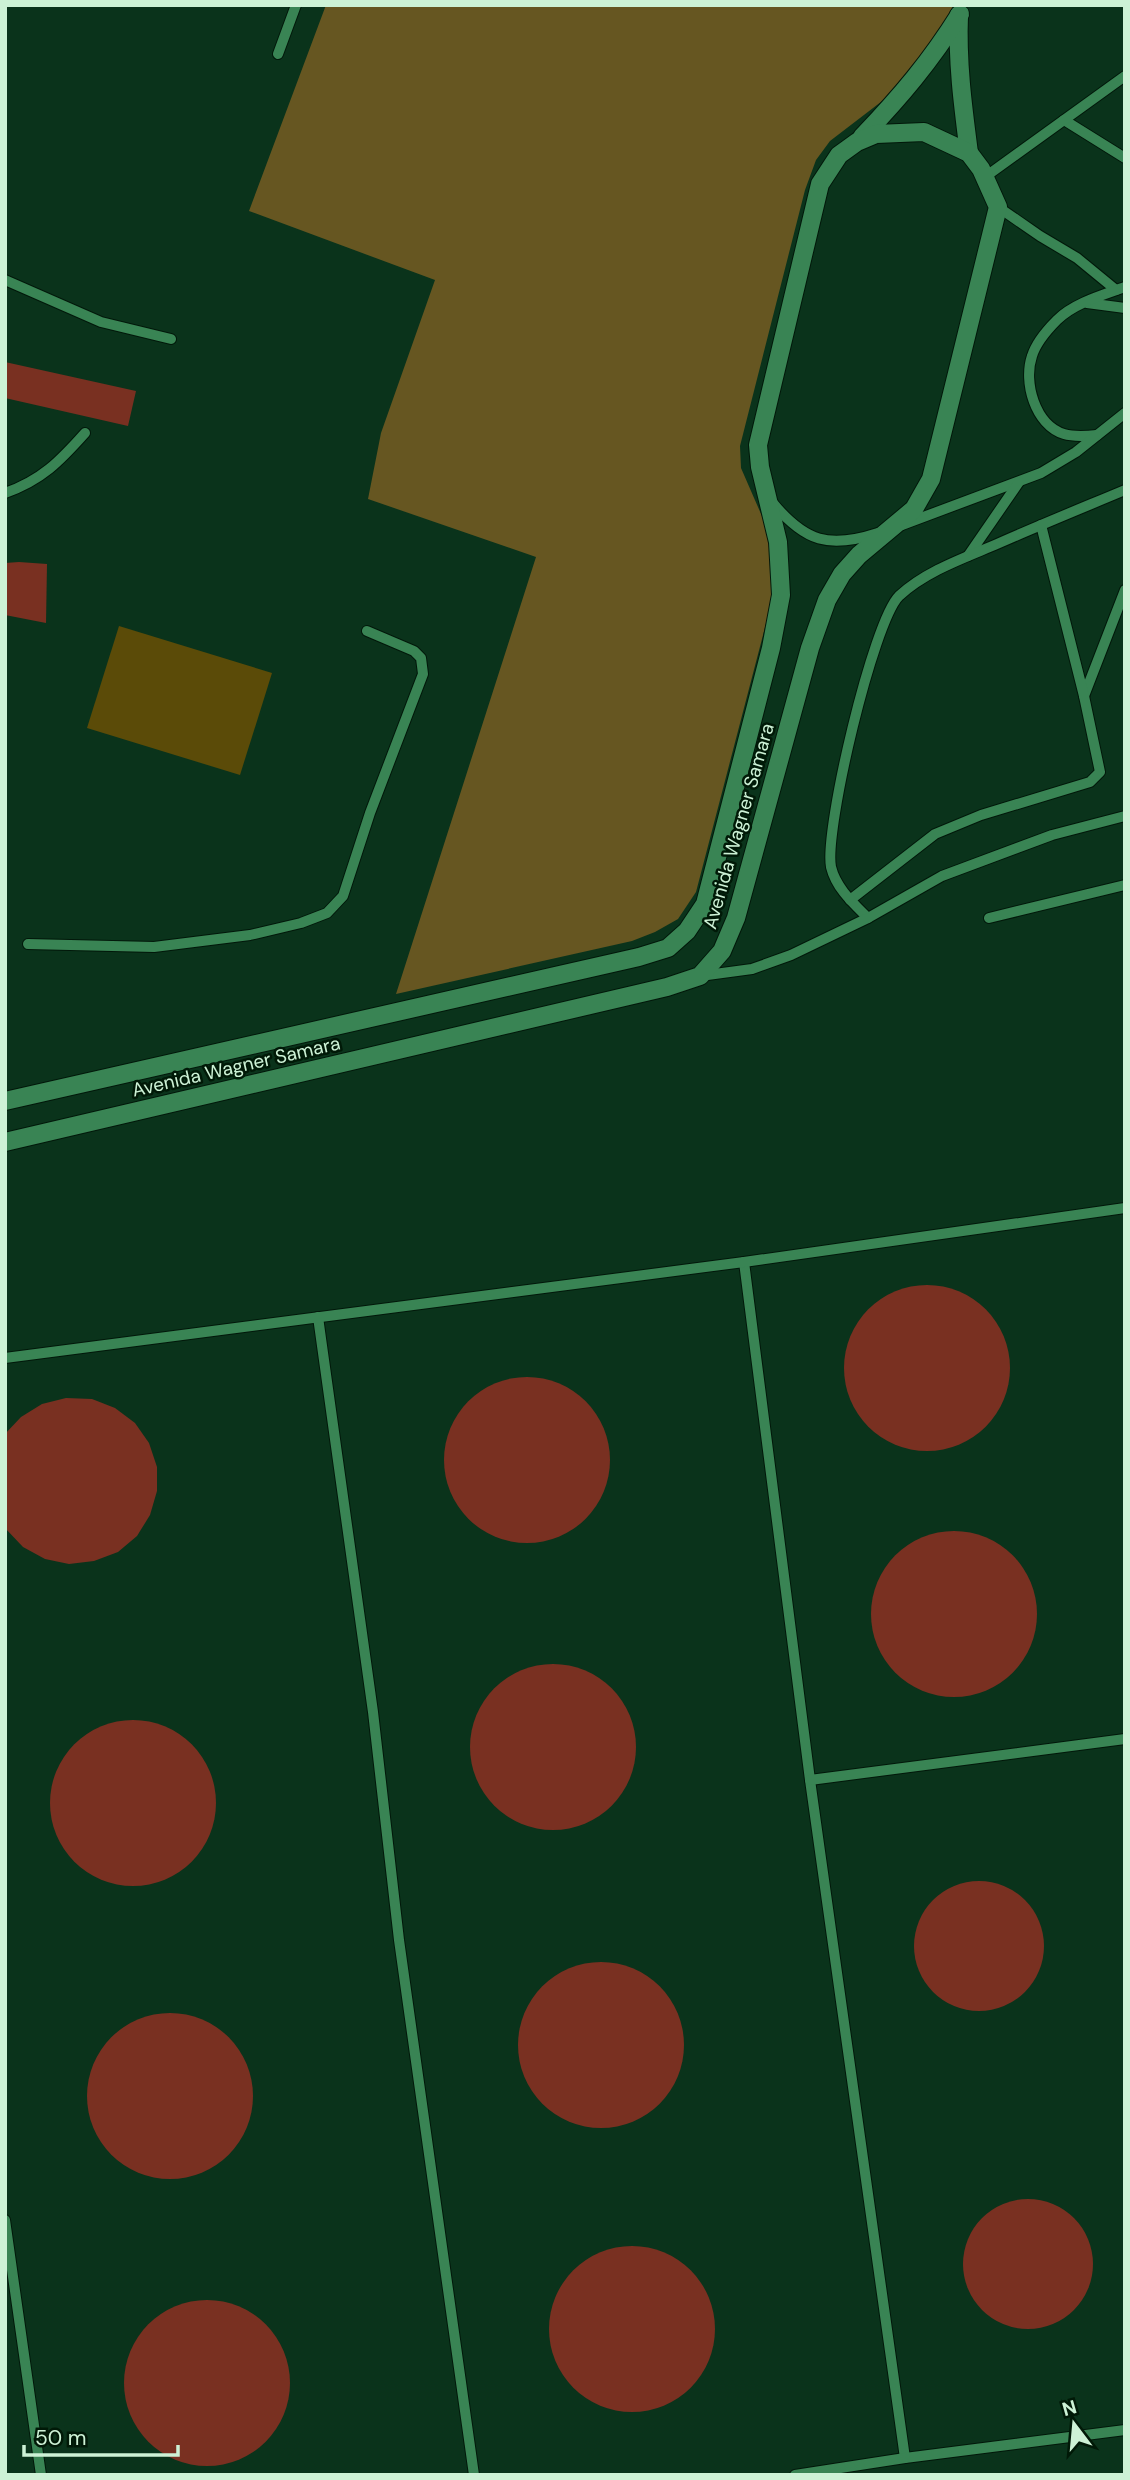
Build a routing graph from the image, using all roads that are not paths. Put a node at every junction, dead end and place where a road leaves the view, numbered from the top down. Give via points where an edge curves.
1 (296, 5) edge
2 (961, 10) edge
3 (278, 54) dead end
4 (1125, 76) edge
5 (1064, 120) junction
6 (857, 142) junction
7 (969, 153) junction
8 (1125, 159) edge
9 (985, 177) junction
10 (998, 207) junction
11 (5, 280) edge
12 (1120, 289) edge
13 (1086, 302) junction
14 (1125, 308) edge
15 (171, 339) dead end
16 (1125, 412) edge
17 (85, 433) dead end
18 (1098, 435) junction
19 (1019, 482) junction
20 (1125, 489) edge
21 (5, 492) edge
22 (769, 499) junction
23 (1041, 525) junction
24 (894, 528) junction
25 (968, 556) junction
26 (1125, 590) edge
27 (367, 631) dead end
28 (1084, 696) junction
29 (1124, 816) edge
30 (1125, 886) edge
31 (849, 900) junction
32 (868, 918) junction
33 (989, 918) dead end
34 (28, 944) dead end
35 (700, 976) junction
36 (5, 1101) edge
37 (5, 1142) edge
38 (1125, 1208) edge
39 (744, 1262) junction
40 (318, 1317) junction
41 (5, 1358) edge
42 (1125, 1739) edge
43 (810, 1780) junction
44 (5, 2220) edge
45 (1125, 2430) edge
46 (905, 2458) junction
47 (41, 2475) edge
48 (474, 2475) edge
49 (795, 2475) edge

1 - 3 lane
2 - 6 street, Avenida Wagner Samara via 906,91
2 - 7 street, Avenida Wagner Samara via 958,46
4 - 5 lane
5 - 8 lane
5 - 9 lane
6 - 7 street, Avenida Wagner Samara via 876,134 924,132
6 - 22 street, Avenida Wagner Samara via 839,155 820,184 758,445
7 - 9 street, Avenida Wagner Samara
9 - 10 street, Avenida Wagner Samara
10 - 12 lane
10 - 24 street, Avenida Wagner Samara via 931,479 914,509
11 - 15 lane via 102,321
12 - 13 lane
13 - 14 lane
13 - 18 lane via 1059,318 1045,334 1032,356 1029,380 1033,401 1056,429 1065,434
16 - 18 lane
17 - 21 lane via 60,462 29,484
18 - 19 lane
19 - 24 lane
19 - 25 lane
20 - 23 lane
22 - 24 lane via 789,523 819,538 852,541
22 - 36 street, Avenida Wagner Samara via 778,542 781,595 771,648 705,904 687,931 668,948
23 - 25 lane
23 - 28 lane
24 - 35 street, Avenida Wagner Samara via 859,555 827,600 736,918 722,951
25 - 31 lane via 927,576 898,597 887,614 858,699 831,839 830,864
26 - 28 lane
27 - 34 lane via 414,651 421,658 423,674 343,896 327,913 250,935 154,947
28 - 31 lane via 1100,766 1096,778 936,834
29 - 32 lane via 1052,835 942,876
30 - 33 lane
31 - 32 lane
32 - 35 lane via 752,969
35 - 37 street, Avenida Wagner Samara
38 - 39 lane
39 - 40 lane
39 - 43 lane
40 - 41 lane
40 - 48 lane
42 - 43 lane
43 - 46 lane
44 - 47 lane
45 - 46 lane
46 - 49 lane

